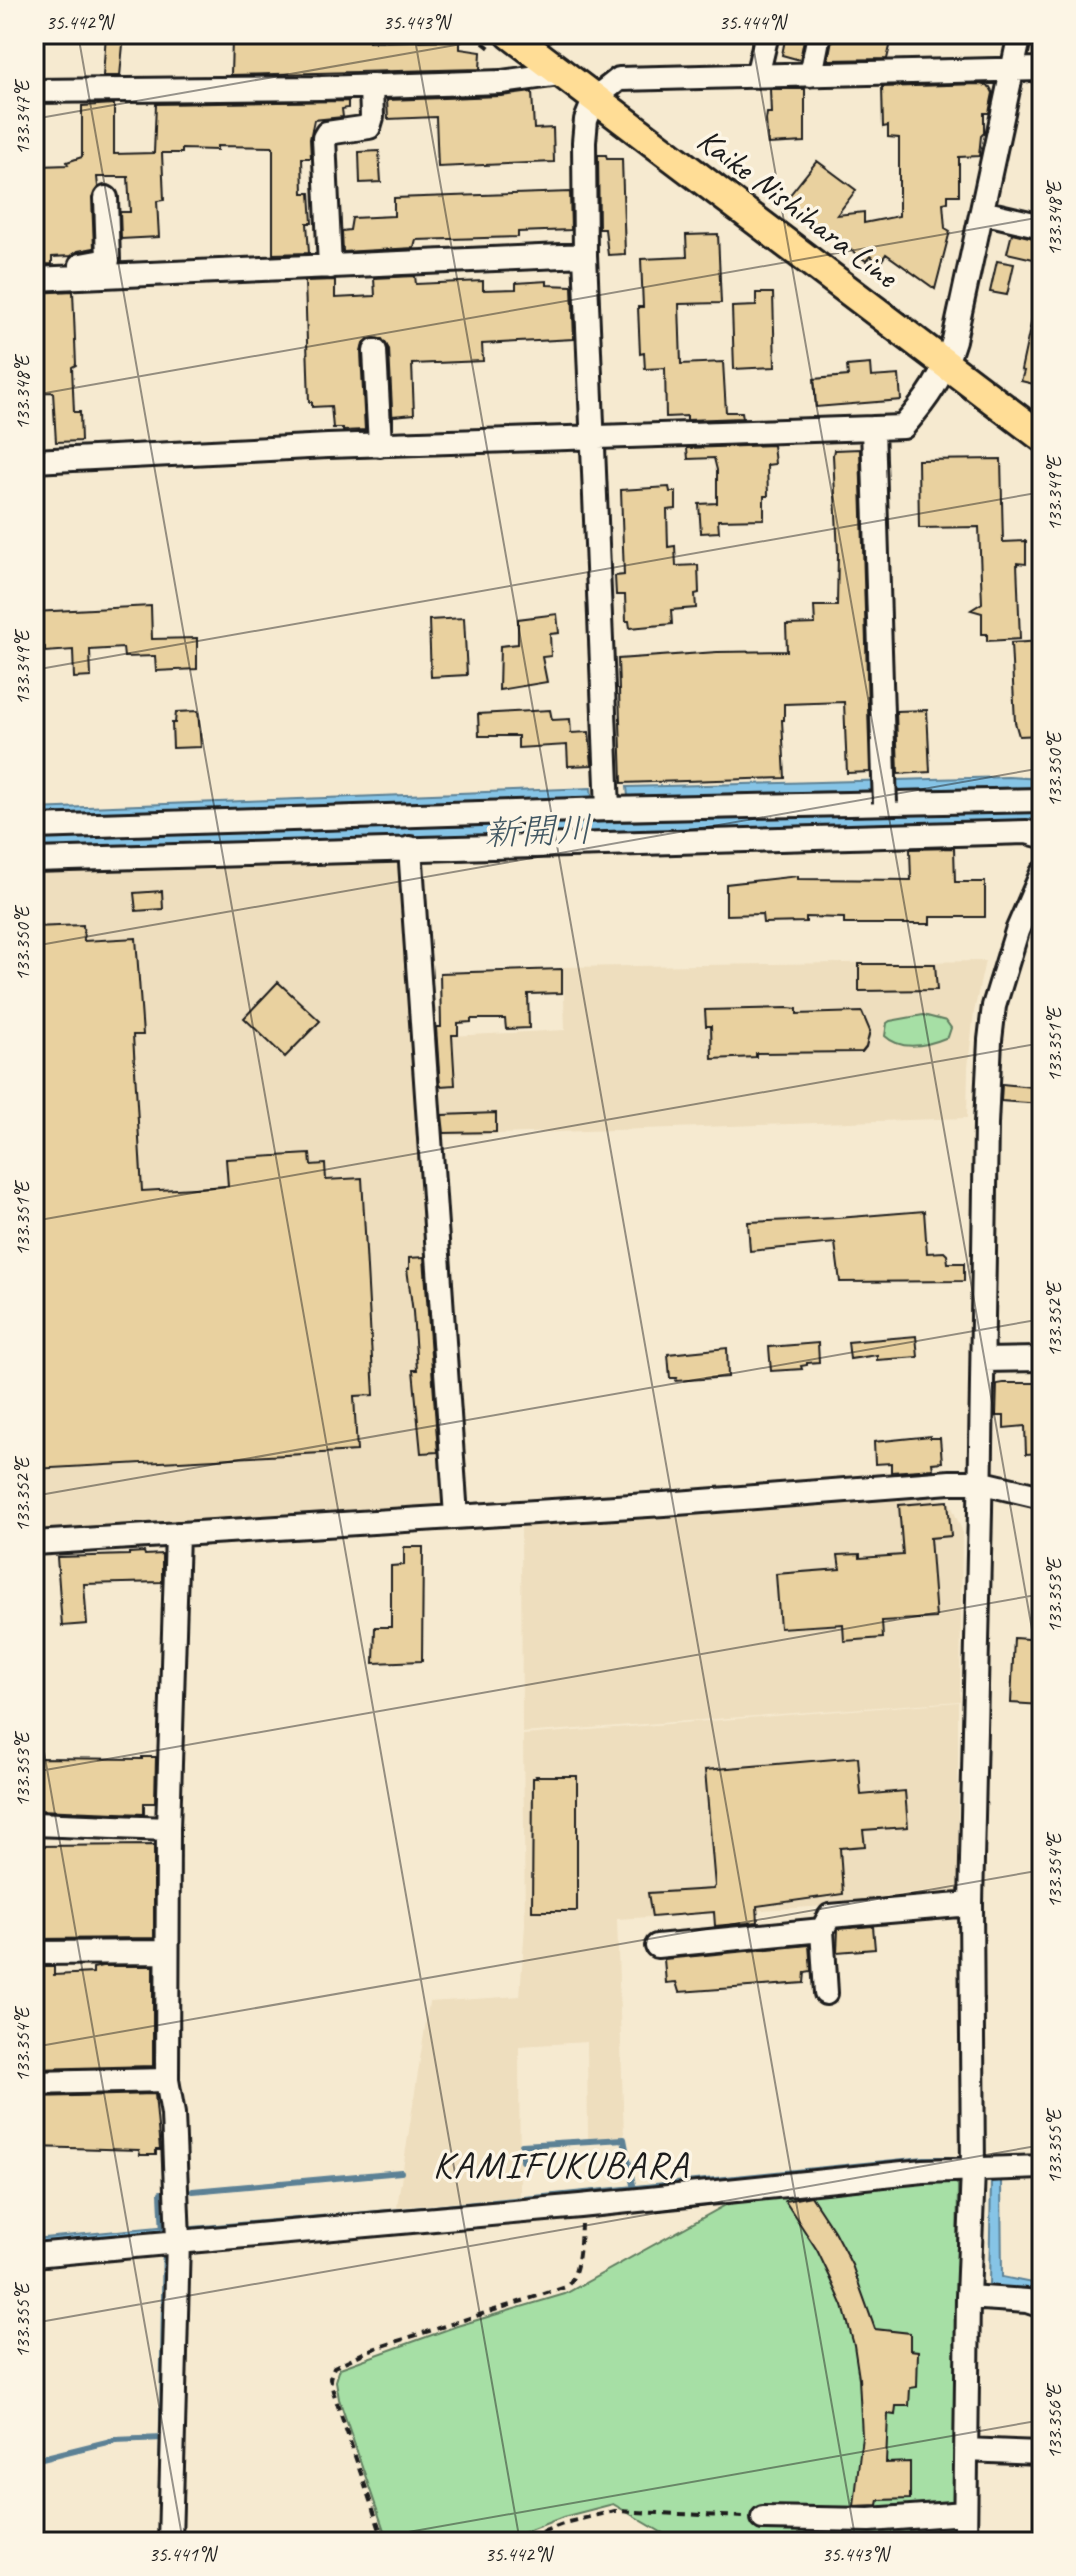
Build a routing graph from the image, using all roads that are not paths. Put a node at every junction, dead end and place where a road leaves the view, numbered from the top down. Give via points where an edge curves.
1 (510, 34) edge
2 (767, 34) edge
3 (819, 34) edge
4 (1020, 34) edge
5 (1014, 69) junction
6 (1042, 69) edge
7 (560, 74) junction
8 (811, 75) junction
9 (757, 76) junction
10 (371, 86) junction
11 (34, 91) edge
12 (595, 98) junction
13 (106, 198) dead end
14 (982, 212) junction
15 (1042, 226) edge
16 (585, 255) junction
17 (330, 267) junction
18 (63, 278) junction
19 (34, 279) edge
20 (375, 351) dead end
21 (947, 364) junction
22 (873, 428) junction
23 (1042, 437) edge
24 (593, 438) junction
25 (380, 445) junction
26 (34, 461) edge
27 (1042, 800) edge
28 (885, 803) junction
29 (608, 809) junction
30 (34, 827) edge
31 (1042, 836) edge
32 (410, 848) junction
33 (34, 860) edge
34 (1042, 873) edge
35 (1042, 1359) edge
36 (983, 1360) junction
37 (979, 1482) junction
38 (1042, 1497) edge
39 (456, 1516) junction
40 (177, 1534) junction
41 (34, 1543) edge
42 (34, 1824) edge
43 (168, 1829) junction
44 (971, 1904) junction
45 (822, 1930) junction
46 (657, 1946) dead end
47 (167, 1952) junction
48 (34, 1953) edge
49 (826, 1993) dead end
50 (167, 2080) junction
51 (34, 2083) edge
52 (1042, 2167) edge
53 (973, 2170) junction
54 (172, 2238) junction
55 (34, 2255) edge
56 (968, 2297) junction
57 (1042, 2306) edge
58 (966, 2450) junction
59 (1040, 2453) edge
60 (965, 2513) junction
61 (763, 2518) road end
62 (170, 2542) edge
63 (965, 2542) edge

1 - 7 main road, Kaike Nishihara Line
2 - 9 street
3 - 8 street
4 - 5 street
5 - 6 street
5 - 8 street
5 - 14 street
7 - 10 street via 501,82
7 - 12 main road, Kaike Nishihara Line
8 - 9 street
9 - 12 street via 619,79
10 - 11 street
10 - 17 street via 369,127 327,133 324,138
12 - 16 street via 584,142
12 - 21 main road, Kaike Nishihara Line
13 - 18 street via 108,260 78,266
14 - 15 street
14 - 21 street
16 - 17 street
16 - 24 street
17 - 18 street
18 - 19 street
20 - 25 street
21 - 22 street via 931,394 903,427
21 - 23 main road, Kaike Nishihara Line
22 - 24 street
22 - 28 street, bridge
24 - 25 street
24 - 29 street
25 - 26 street
27 - 28 street
28 - 29 street
29 - 30 street
31 - 32 street via 1027,832
32 - 33 street
32 - 39 street
34 - 36 street via 994,1006 986,1124
35 - 36 street
36 - 37 street
37 - 38 street
37 - 39 street
37 - 44 street
39 - 40 street
40 - 41 street
40 - 43 street
42 - 43 street
43 - 47 street
44 - 45 street via 830,1916
44 - 53 street
45 - 46 street
45 - 49 street
47 - 48 street
47 - 50 street
50 - 51 street
50 - 54 street via 173,2114
52 - 53 street
53 - 54 street
53 - 56 street
54 - 55 street
54 - 62 street
56 - 57 street
56 - 58 street
58 - 59 street
58 - 60 street
60 - 61 street via 870,2520
60 - 63 street

